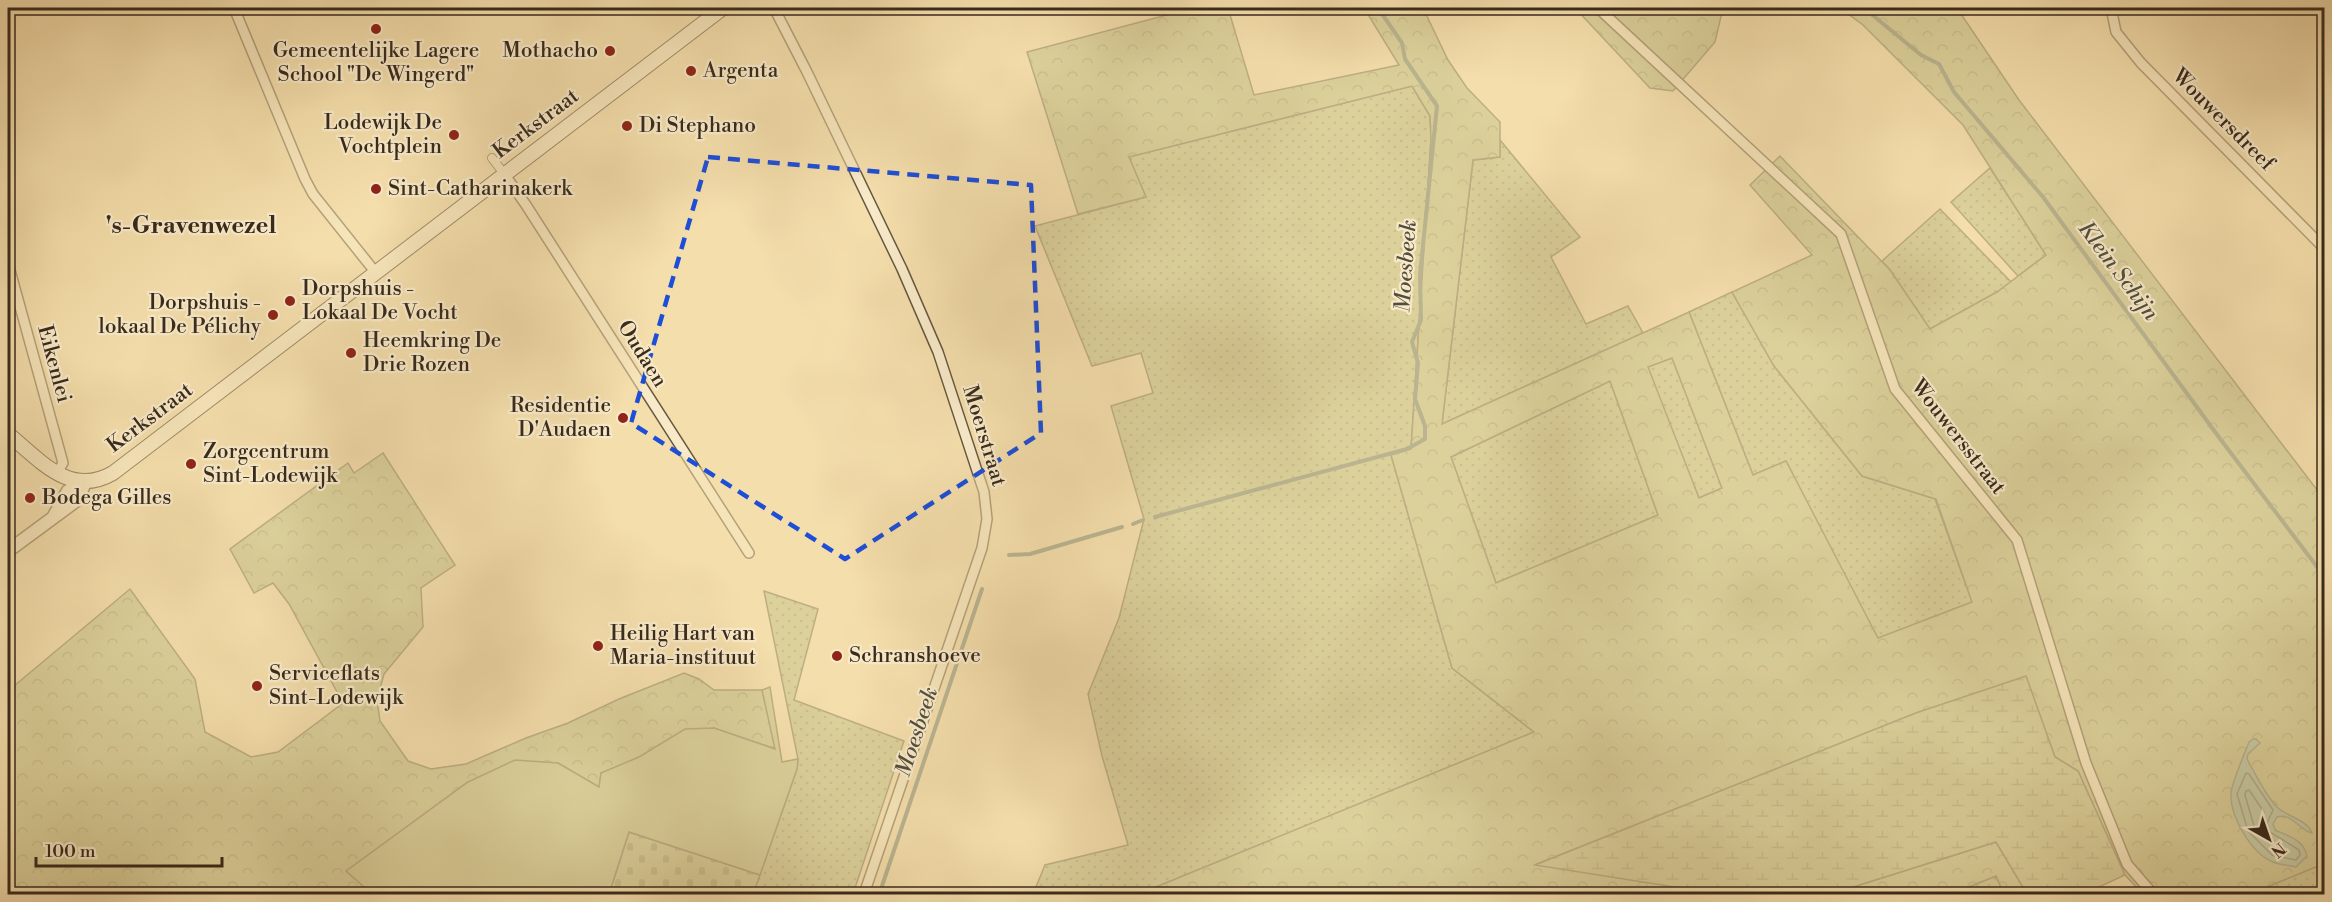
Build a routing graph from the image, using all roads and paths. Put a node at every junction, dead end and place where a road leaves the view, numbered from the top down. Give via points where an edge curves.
1 (234, 8) edge
2 (723, 8) edge
3 (774, 8) edge
4 (1598, 8) edge
5 (2111, 8) edge
6 (492, 158) dead end
7 (505, 175) junction
8 (2325, 248) edge
9 (8, 263) edge
10 (376, 273) junction
11 (8, 434) edge
12 (60, 468) junction
13 (85, 483) junction
14 (8, 551) edge
15 (749, 552) dead end
16 (864, 894) edge
17 (2153, 894) edge

1 - 10 street via 313,194
2 - 7 main road, Kerkstraat
3 - 16 street, Moerstraat via 902,269 938,352 984,492 987,519 982,548
4 - 17 street, Wouwersstraat via 1841,234 1895,389 2017,540 2086,763 2127,864
5 - 8 street, Wouwersdreef via 2116,32 2141,63
6 - 7 street
7 - 10 main road, Kerkstraat
7 - 15 street, Oudaen
9 - 12 street, Eikenlei
10 - 13 main road, Kerkstraat via 113,473
11 - 12 main road
12 - 13 main road via 72,481
13 - 14 street via 68,490 51,521

